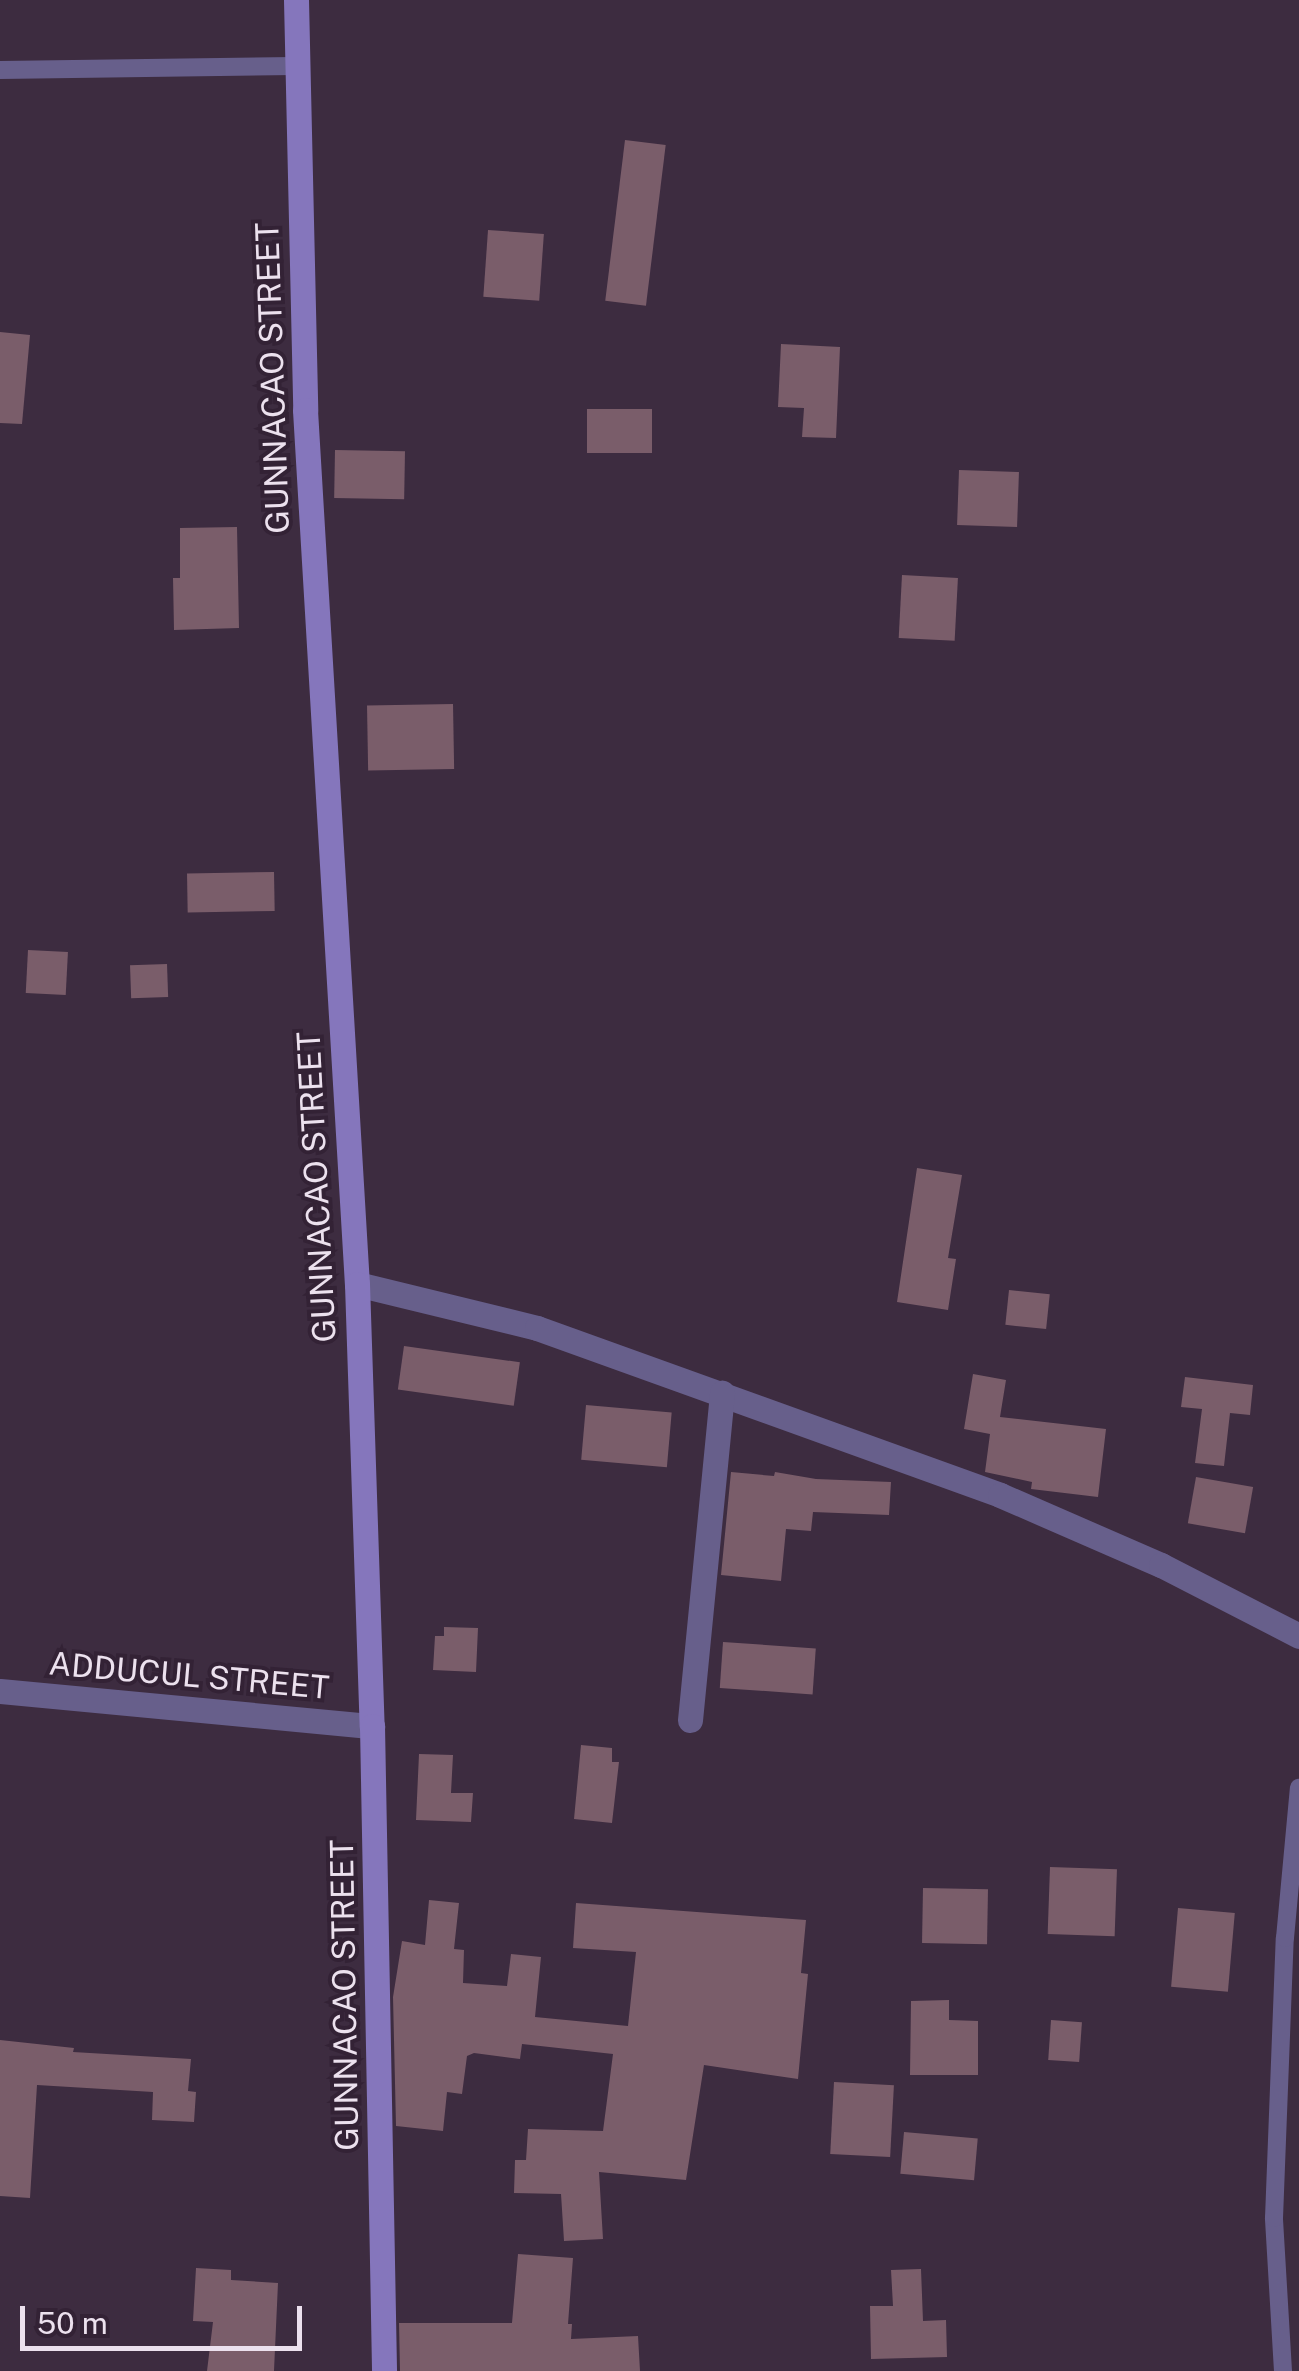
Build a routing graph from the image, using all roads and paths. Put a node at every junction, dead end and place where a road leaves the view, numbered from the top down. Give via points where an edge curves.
1 (296, 0) edge
2 (294, 66) junction
3 (0, 70) edge
4 (357, 1284) junction
5 (722, 1393) junction
6 (1299, 1636) edge
7 (0, 1691) edge
8 (690, 1720) dead end
9 (372, 1726) junction
10 (1299, 1788) edge
11 (384, 2371) edge
12 (1282, 2371) edge

1 - 2 street, GUNNACAO STREET
2 - 3 lane
2 - 4 street, GUNNACAO STREET via 304,410
4 - 5 street via 538,1328
4 - 9 street, GUNNACAO STREET
5 - 6 street via 1000,1495
5 - 8 street
7 - 9 street, ADDUCUL STREET
9 - 11 street, GUNNACAO STREET
10 - 12 lane via 1285,1938 1274,2218

